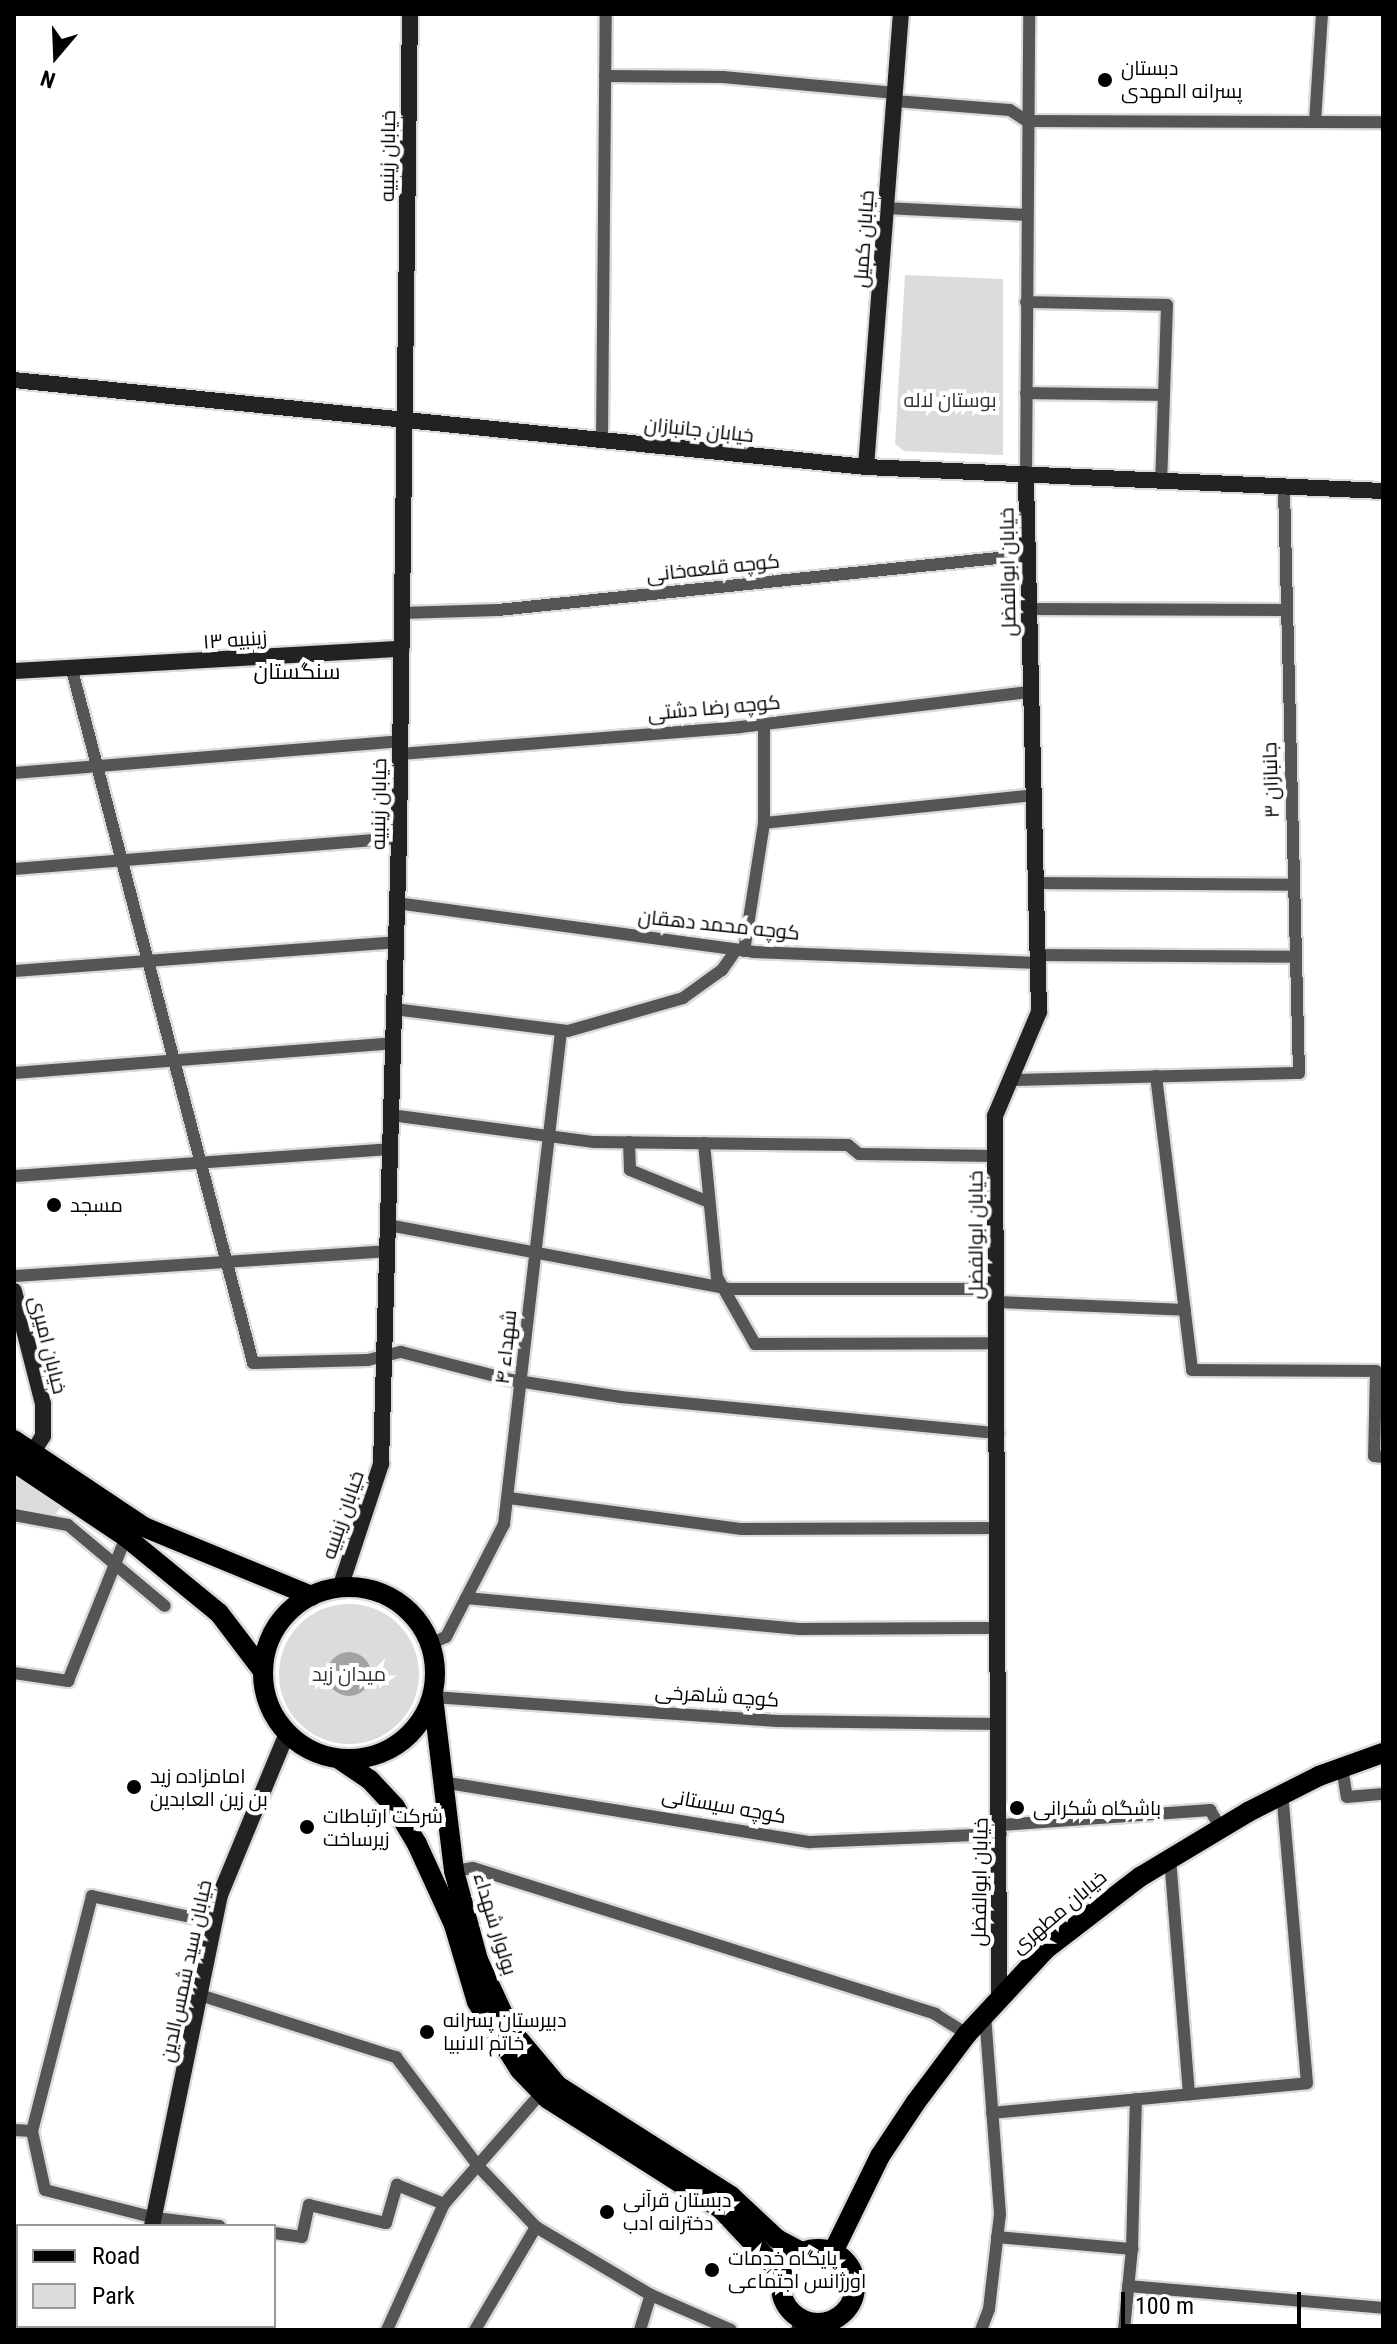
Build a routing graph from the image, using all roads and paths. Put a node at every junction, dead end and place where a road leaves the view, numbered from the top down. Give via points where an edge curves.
1 (410, 14) edge
2 (606, 14) edge
3 (901, 14) edge
4 (1029, 14) edge
5 (1322, 14) edge
6 (605, 76) junction
7 (895, 97) junction
8 (1027, 121) junction
9 (1315, 122) junction
10 (1383, 122) edge
11 (886, 208) junction
12 (1027, 215) junction
13 (1026, 302) junction
14 (14, 380) edge
15 (1026, 393) junction
16 (1164, 395) junction
17 (404, 420) junction
18 (602, 440) junction
19 (866, 467) junction
20 (1026, 479) junction
21 (1161, 483) junction
22 (1284, 487) junction
23 (1383, 491) edge
24 (1027, 555) junction
25 (1028, 609) junction
26 (1287, 610) junction
27 (402, 613) junction
28 (401, 649) junction
29 (72, 670) junction
30 (14, 671) edge
31 (1031, 692) junction
32 (764, 724) junction
33 (400, 747) junction
34 (97, 766) junction
35 (14, 773) edge
36 (1033, 795) junction
37 (764, 823) junction
38 (399, 838) junction
39 (122, 860) junction
40 (14, 869) edge
41 (1036, 883) junction
42 (1294, 885) junction
43 (397, 903) junction
44 (396, 942) junction
45 (740, 950) junction
46 (1296, 957) junction
47 (1038, 959) junction
48 (148, 961) junction
49 (14, 971) edge
50 (394, 1009) junction
51 (561, 1031) junction
52 (393, 1043) junction
53 (174, 1060) junction
54 (14, 1073) edge
55 (1156, 1076) junction
56 (1011, 1080) junction
57 (391, 1115) junction
58 (550, 1137) junction
59 (629, 1142) junction
60 (704, 1143) junction
61 (390, 1149) junction
62 (995, 1156) junction
63 (200, 1162) junction
64 (14, 1176) edge
65 (709, 1202) junction
66 (388, 1225) junction
67 (387, 1251) junction
68 (537, 1252) junction
69 (227, 1262) junction
70 (14, 1276) edge
71 (722, 1287) junction
72 (14, 1291) edge
73 (997, 1295) junction
74 (1185, 1310) junction
75 (997, 1343) junction
76 (384, 1356) junction
77 (522, 1380) junction
78 (998, 1433) junction
79 (14, 1440) edge
80 (23, 1457) edge
81 (1383, 1457) edge
82 (509, 1498) junction
83 (77, 1504) junction
84 (14, 1515) edge
85 (68, 1525) junction
86 (999, 1528) junction
87 (126, 1537) junction
88 (115, 1564) junction
89 (340, 1588) junction
90 (311, 1596) junction
91 (466, 1598) junction
92 (165, 1606) dead end
93 (999, 1628) junction
94 (430, 1644) junction
95 (263, 1671) junction
96 (14, 1673) edge
97 (433, 1697) junction
98 (1000, 1724) junction
99 (287, 1733) junction
100 (1383, 1753) edge
101 (339, 1759) junction
102 (1342, 1767) junction
103 (442, 1782) junction
104 (1282, 1793) junction
105 (1383, 1794) edge
106 (1221, 1828) junction
107 (1001, 1830) junction
108 (1170, 1858) junction
109 (454, 1871) junction
110 (214, 1922) junction
111 (200, 1995) junction
112 (992, 2007) junction
113 (967, 2034) junction
114 (542, 2092) junction
115 (1189, 2094) junction
116 (1136, 2099) junction
117 (992, 2113) junction
118 (14, 2130) edge
119 (32, 2131) junction
120 (479, 2167) junction
121 (444, 2204) junction
122 (154, 2222) edge
123 (186, 2224) edge
124 (536, 2227) junction
125 (276, 2233) edge
126 (997, 2237) junction
127 (1132, 2249) junction
128 (833, 2252) junction
129 (803, 2253) junction
130 (783, 2275) junction
131 (1128, 2286) junction
132 (651, 2295) junction
133 (1383, 2308) edge
134 (848, 2320) edge
135 (808, 2325) edge
136 (387, 2330) edge
137 (475, 2330) edge
138 (640, 2330) edge
139 (731, 2330) edge
140 (981, 2330) edge
141 (1124, 2330) edge

1 - 17 street, خیابان زینبیه
2 - 6 street
3 - 7 street, خیابان کمیل
4 - 8 street
5 - 9 street
6 - 7 street via 723,77
6 - 18 street
7 - 8 street via 1010,110
7 - 11 street, خیابان کمیل
8 - 9 street
8 - 12 street
9 - 10 street
11 - 12 street
11 - 19 street, خیابان کمیل
12 - 13 street
13 - 15 street
13 - 16 street via 1167,305
14 - 17 street, خیابان جانبازان
15 - 16 street
15 - 20 street
16 - 21 street
17 - 18 street, خیابان جانبازان
17 - 27 street, خیابان زینبیه
18 - 19 street, خیابان جانبازان
19 - 20 street, خیابان جانبازان
20 - 21 street, خیابان جانبازان
20 - 24 street, خیابان ابوالفضل
21 - 22 street, خیابان جانبازان
22 - 23 street, خیابان جانبازان
22 - 26 street, جانبازان ۳
24 - 25 street, خیابان ابوالفضل
24 - 27 street, کوچه قلعه‌خانی via 498,610
25 - 26 street
25 - 31 street, خیابان ابوالفضل
26 - 42 street, جانبازان ۳
27 - 28 street, خیابان زینبیه
28 - 29 street, زینبیه ۱۳
28 - 33 street, خیابان زینبیه
29 - 30 street, زینبیه ۱۳
29 - 34 street
31 - 32 street, کوچه رضا دشتی
31 - 36 street, خیابان ابوالفضل
32 - 33 street, کوچه رضا دشتی
32 - 37 street
33 - 34 street, کوچه رضا دشتی
33 - 38 street, خیابان زینبیه
34 - 35 street, کوچه رضا دشتی
34 - 39 street
36 - 37 street
36 - 41 street, خیابان ابوالفضل
37 - 45 street
38 - 39 street
38 - 43 street, خیابان زینبیه
39 - 40 street
39 - 48 street
41 - 42 street
41 - 47 street, خیابان ابوالفضل
42 - 46 street, جانبازان ۳
43 - 44 street, خیابان زینبیه
43 - 45 street, کوچه محمد دهقان
44 - 48 street
44 - 50 street, خیابان زینبیه
45 - 47 street, کوچه محمد دهقان
45 - 51 street via 683,998
46 - 47 street, کوچه محمد دهقان
46 - 55 street, جانبازان ۳ via 1299,1073
47 - 56 street, خیابان ابوالفضل via 1039,1012
48 - 49 street
48 - 53 street
50 - 51 street
50 - 52 street, خیابان زینبیه
51 - 58 street, شهداء ۴
52 - 53 street
52 - 57 street, خیابان زینبیه
53 - 54 street
53 - 63 street
55 - 56 street
55 - 74 street
56 - 62 street, خیابان ابوالفضل via 995,1116
57 - 58 street
57 - 61 street, خیابان زینبیه
58 - 59 street
58 - 68 street, شهداء ۴
59 - 60 street
59 - 65 street via 630,1170
60 - 62 street via 848,1145 859,1154
60 - 65 street
61 - 63 street
61 - 66 street, خیابان زینبیه
62 - 73 street, خیابان ابوالفضل
63 - 64 street
63 - 69 street
65 - 71 street
66 - 67 street, خیابان زینبیه
66 - 68 street
67 - 69 street
67 - 76 street, خیابان زینبیه
68 - 71 street
68 - 77 street, شهداء ۴
69 - 70 street
69 - 76 street via 253,1363
71 - 73 street
71 - 75 street via 755,1344
72 - 80 street, خیابان امیری via 43,1404 43,1436
73 - 74 street
73 - 75 street, خیابان ابوالفضل
74 - 81 street via 1192,1370 1376,1371 1374,1456
75 - 78 street, خیابان ابوالفضل
76 - 77 street via 401,1352
76 - 89 street, خیابان زینبیه via 381,1464
77 - 78 street via 621,1397
77 - 82 street, شهداء ۴
78 - 86 street, خیابان ابوالفضل
79 - 80 main road
80 - 83 main road
80 - 90 main road via 144,1527
82 - 86 street via 742,1529
82 - 91 street, شهداء ۴ via 504,1524
83 - 85 street
83 - 87 main road
84 - 85 street
85 - 88 street
86 - 93 street, خیابان ابوالفضل
87 - 88 street
87 - 95 main road via 219,1613
88 - 92 street
88 - 96 street via 68,1681
89 - 90 main road
89 - 94 main road via 368,1589 394,1599 415,1617
90 - 95 main road via 280,1622
91 - 93 street via 800,1629
91 - 94 street, شهداء ۴ via 446,1637
93 - 98 street, خیابان ابوالفضل
94 - 97 main road via 436,1672
95 - 99 main road via 267,1700
97 - 98 street, کوچه شاهرخی via 777,1721
97 - 101 main road via 419,1725 397,1746 369,1757
97 - 103 main road, بولوار شهداء
98 - 107 street, خیابان ابوالفضل
99 - 101 main road via 311,1751
99 - 110 street, خیابان سید شمس‌الدین via 220,1895
100 - 102 main road, خیابان مطهری
101 - 114 main road, بولوار شهداء via 370,1780 395,1807 454,1925 477,2002 496,2037
102 - 104 main road, خیابان مطهری
102 - 105 street via 1347,1797
103 - 107 street, کوچه سیستانی via 810,1842
103 - 109 main road, بولوار شهداء
104 - 106 main road, خیابان مطهری
104 - 115 street via 1307,2083
106 - 107 street, کوچه سیستانی via 1210,1810
106 - 108 main road, خیابان مطهری
107 - 112 street, خیابان ابوالفضل
108 - 112 main road, خیابان مطهری via 1046,1949
108 - 115 street
109 - 113 street via 473,1868 947,2018
109 - 129 main road, بولوار شهداء via 492,1995 532,2059 558,2086 731,2196 777,2239
110 - 111 street, خیابان سید شمس‌الدین
110 - 119 street via 92,1896
111 - 120 street via 396,2057
111 - 122 street, خیابان سید شمس‌الدین
112 - 113 main road, خیابان مطهری
112 - 117 street
113 - 128 main road, خیابان مطهری via 880,2156
114 - 120 street
114 - 130 main road, بولوار شهداء via 721,2209
115 - 116 street
116 - 117 street
116 - 127 street
117 - 126 street
118 - 119 street
119 - 122 street via 45,2190
120 - 121 street
120 - 124 street
121 - 125 street via 397,2185 386,2223 309,2205 302,2237
121 - 136 street
122 - 123 street
124 - 132 street
124 - 137 street
126 - 127 street
126 - 140 street via 989,2309
127 - 131 street
128 - 129 main road
128 - 134 main road via 853,2274
129 - 130 main road
130 - 135 main road via 783,2298
131 - 133 street
131 - 141 street
132 - 138 street
132 - 139 street
134 - 135 main road

